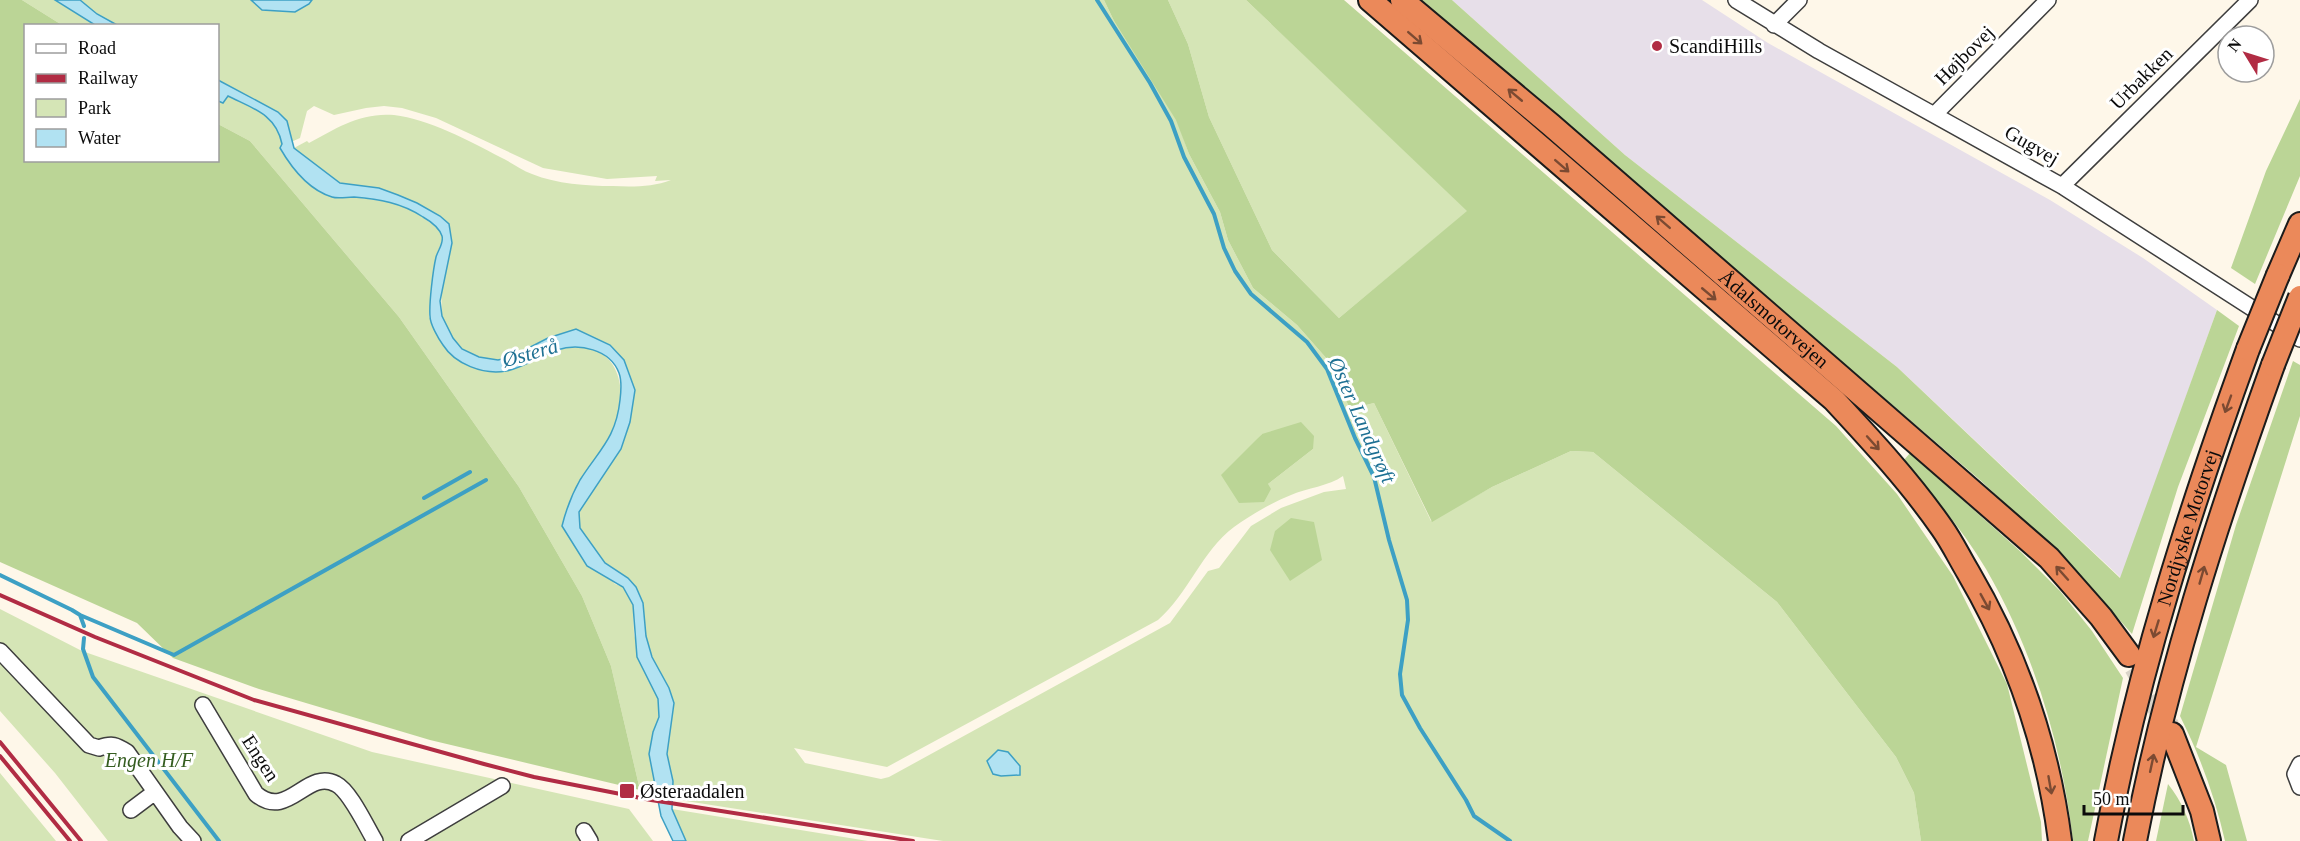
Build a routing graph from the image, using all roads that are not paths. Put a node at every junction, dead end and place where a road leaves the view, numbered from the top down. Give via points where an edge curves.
1 (1370, 0) edge
2 (1402, 0) edge
3 (1736, 0) edge
4 (1799, 0) edge
5 (2048, 0) edge
6 (2250, 0) edge
7 (1774, 25) junction
8 (1935, 114) junction
9 (2062, 186) junction
10 (2300, 224) edge
11 (2300, 297) edge
12 (2300, 339) edge
13 (0, 651) edge
14 (2129, 655) tunnel mouth
15 (203, 705) dead end
16 (2172, 734) tunnel mouth
17 (2300, 764) edge
18 (502, 786) dead end
19 (2300, 787) edge
20 (155, 792) junction
21 (131, 810) dead end
22 (193, 841) edge
23 (375, 841) edge
24 (409, 841) edge
25 (2060, 841) edge
26 (2106, 841) edge
27 (2135, 841) edge
28 (2209, 841) edge

1 -> 25 highway, Ådalsmotorvejen via 1834,400 1894,467 1943,529 1988,607 2011,657 2032,711
14 -> 2 highway, Ådalsmotorvejen via 2101,616 2049,558
3 - 7 street, Gugvej
4 - 7 street
5 - 8 street, Højbovej
6 - 9 street, Urbakken
7 - 8 street, Gugvej
8 - 9 street, Gugvej
9 - 12 street, Gugvej
10 -> 26 highway, Nordjyske Motorvej, bridge via 2248,349 2208,460 2152,642
27 -> 11 highway, Nordjyske Motorvej, bridge via 2156,744 2202,574
13 - 20 street via 89,745 116,745 127,752
15 - 23 street, Engen via 262,799 281,802 317,782 337,784
16 - 28 highway via 2202,810
17 - 19 street via 2295,774
18 - 24 street
20 - 21 street
20 - 22 street

